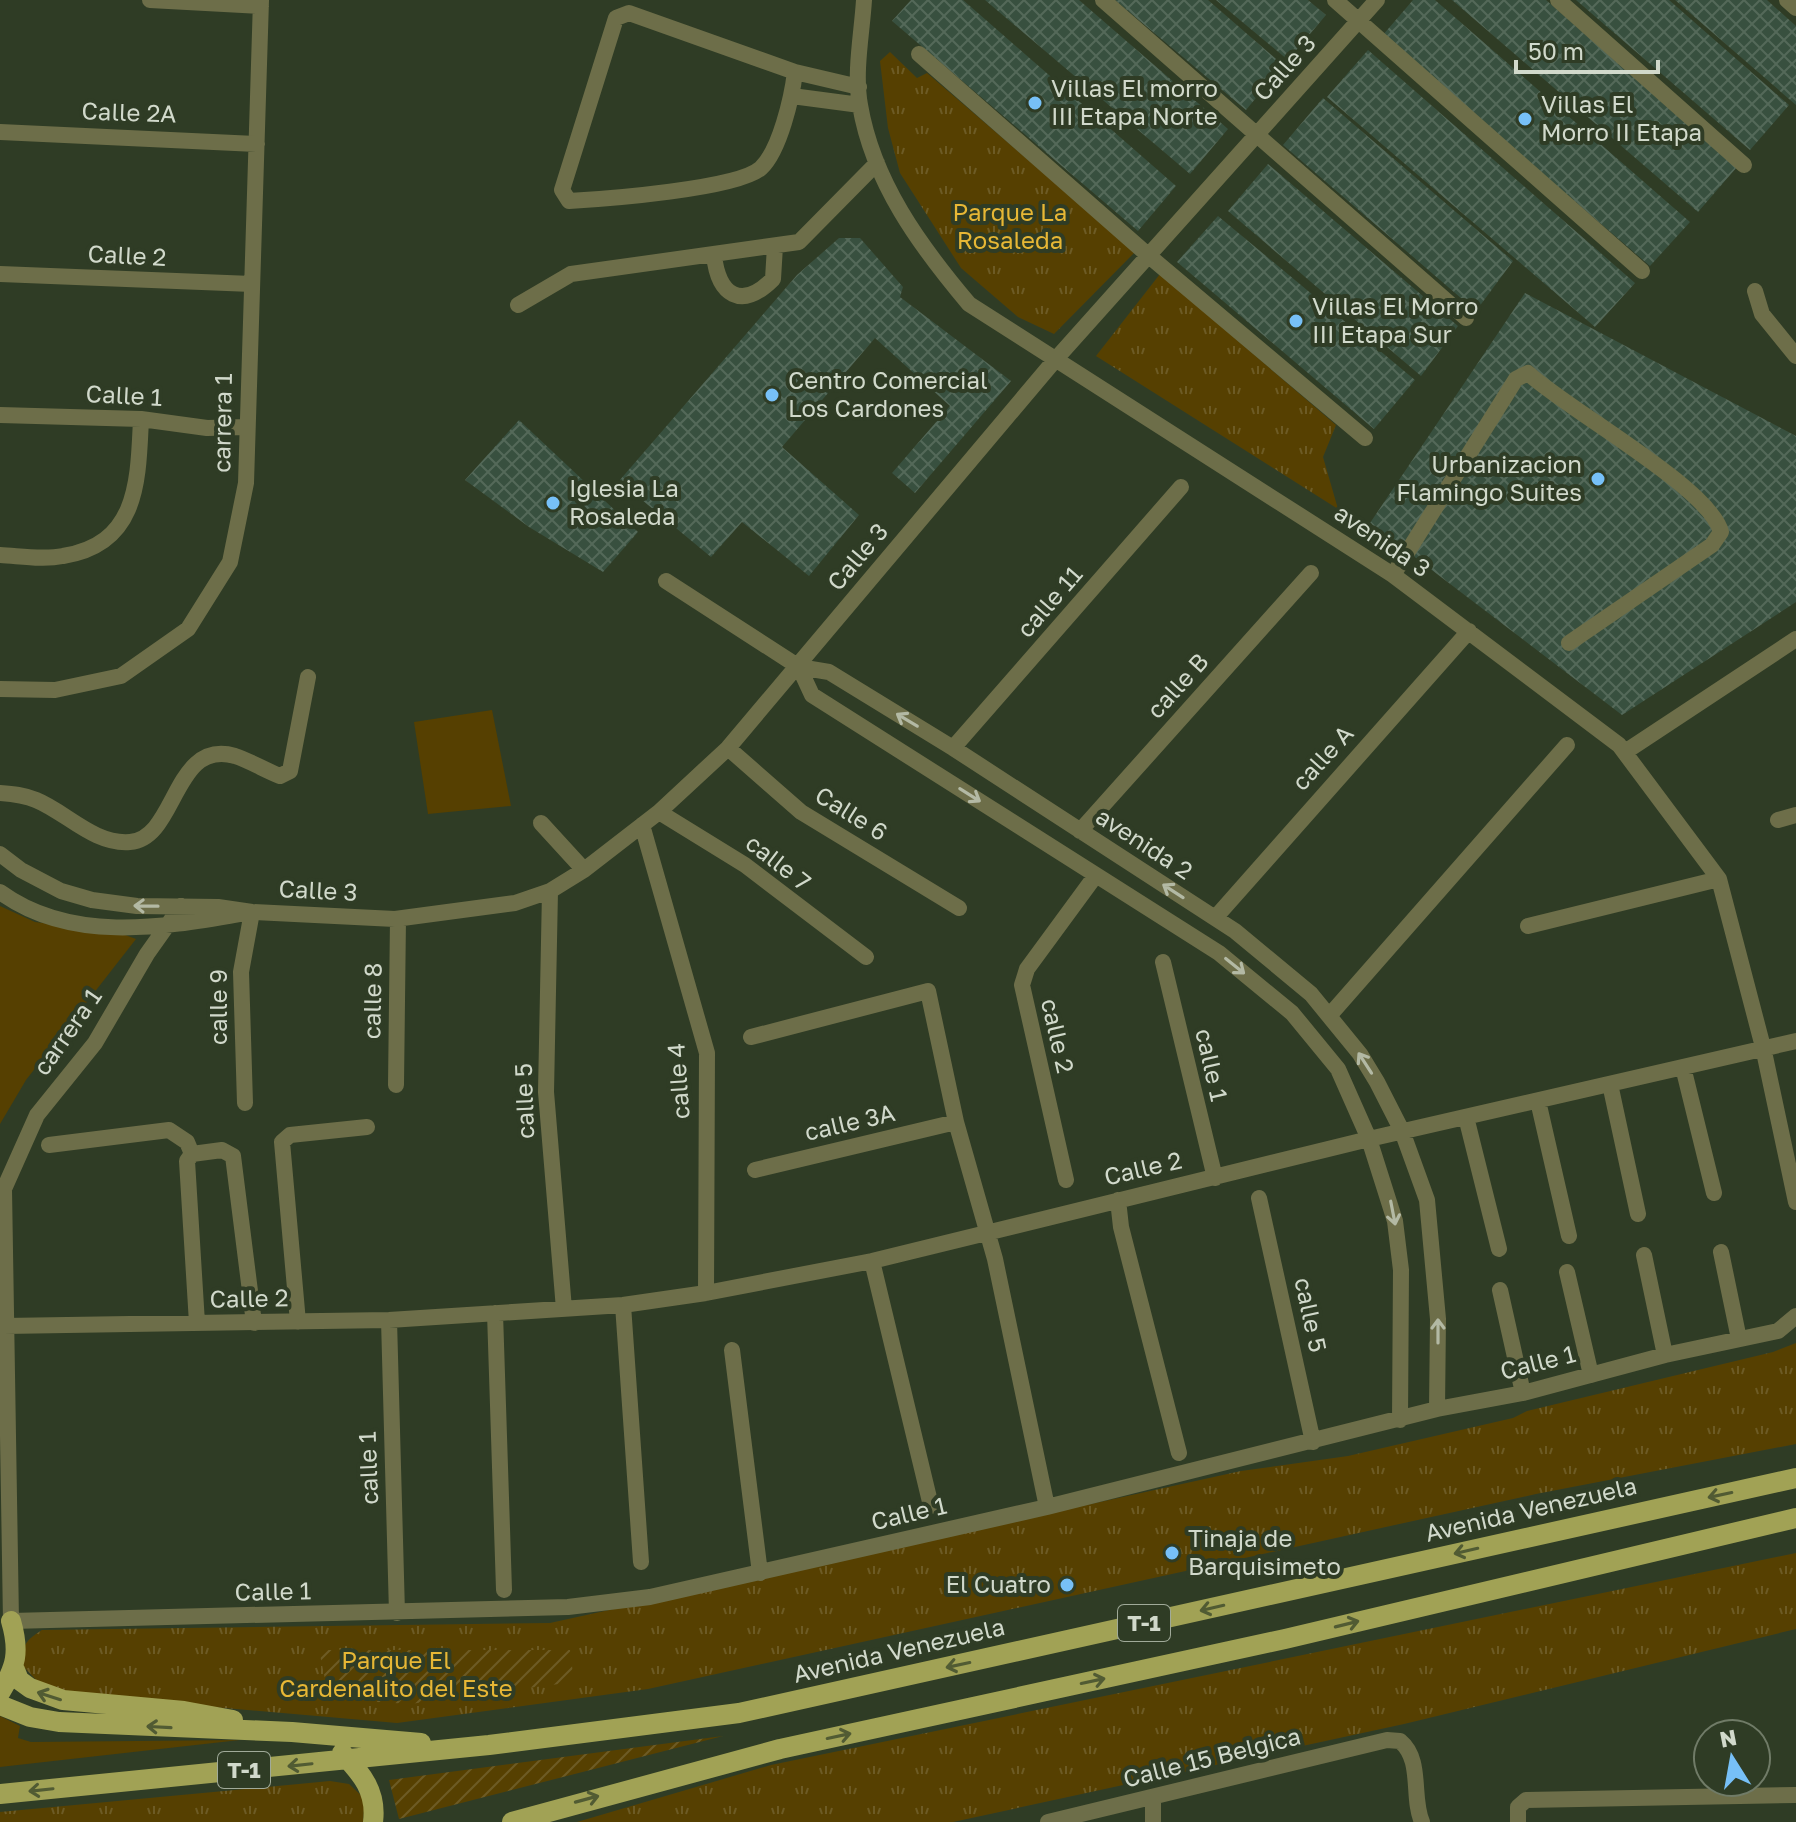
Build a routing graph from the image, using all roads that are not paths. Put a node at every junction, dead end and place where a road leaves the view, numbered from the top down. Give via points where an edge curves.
1 (150, 0) edge
2 (864, 0) edge
3 (1103, 0) edge
4 (1335, 0) edge
5 (1377, 0) edge
6 (1558, 0) edge
7 (1787, 0) edge
8 (261, 3) edge
9 (1796, 8) edge
10 (1359, 20) junction
11 (919, 54) dead end
12 (795, 72) junction
13 (859, 87) junction
14 (792, 96) junction
15 (860, 105) junction
16 (0, 132) edge
17 (1256, 137) junction
18 (257, 144) junction
19 (877, 163) junction
20 (1744, 165) dead end
21 (775, 246) junction
22 (714, 255) junction
23 (1149, 256) junction
24 (1642, 271) dead end
25 (0, 274) edge
26 (252, 284) junction
27 (1755, 291) dead end
28 (518, 305) dead end
29 (1466, 318) dead end
30 (1796, 356) edge
31 (1055, 360) junction
32 (0, 415) edge
33 (141, 419) junction
34 (245, 427) junction
35 (1365, 438) dead end
36 (1181, 487) dead end
37 (0, 555) edge
38 (1311, 573) dead end
39 (1393, 575) junction
40 (666, 581) dead end
41 (1469, 631) junction
42 (1796, 639) edge
43 (1569, 643) dead end
44 (799, 667) junction
45 (308, 677) dead end
46 (0, 689) edge
47 (1567, 745) dead end
48 (728, 748) junction
49 (953, 748) junction
50 (1625, 752) junction
51 (0, 793) edge
52 (659, 812) junction
53 (1796, 815) edge
54 (1778, 820) dead end
55 (541, 823) dead end
56 (642, 825) junction
57 (1080, 831) junction
58 (0, 854) edge
59 (584, 870) junction
60 (1096, 875) junction
61 (1719, 879) junction
62 (550, 891) junction
63 (0, 892) edge
64 (181, 906) junction
65 (959, 908) dead end
66 (252, 912) junction
67 (1215, 918) junction
68 (398, 919) junction
69 (1528, 926) dead end
70 (166, 927) junction
71 (866, 957) dead end
72 (1163, 962) dead end
73 (1329, 1016) junction
74 (751, 1037) dead end
75 (1796, 1041) edge
76 (1763, 1047) junction
77 (1683, 1067) junction
78 (1610, 1084) junction
79 (396, 1085) dead end
80 (1538, 1101) junction
81 (245, 1103) dead end
82 (1466, 1117) junction
83 (956, 1122) junction
84 (367, 1127) dead end
85 (1402, 1131) junction
86 (1790, 1135) edge
87 (1369, 1139) junction
88 (49, 1145) dead end
89 (192, 1154) junction
90 (755, 1170) dead end
91 (1215, 1178) junction
92 (1066, 1180) dead end
93 (1714, 1193) dead end
94 (1259, 1198) dead end
95 (1118, 1200) junction
96 (1796, 1202) edge
97 (1638, 1214) dead end
98 (988, 1232) junction
99 (1569, 1236) dead end
100 (1499, 1249) dead end
101 (1721, 1252) dead end
102 (1644, 1255) dead end
103 (872, 1261) junction
104 (1567, 1272) dead end
105 (1500, 1290) dead end
106 (706, 1293) junction
107 (623, 1305) junction
108 (564, 1309) junction
109 (495, 1313) junction
110 (1796, 1317) edge
111 (389, 1320) junction
112 (298, 1322) junction
113 (197, 1323) junction
114 (254, 1323) junction
115 (4, 1326) junction
116 (1739, 1339) junction
117 (732, 1350) dead end
118 (1665, 1355) junction
119 (1591, 1375) junction
120 (1523, 1393) junction
121 (1437, 1409) junction
122 (1400, 1420) junction
123 (1313, 1442) junction
124 (1179, 1453) dead end
125 (1796, 1478) edge
126 (931, 1506) dead end
127 (1047, 1507) junction
128 (1796, 1518) edge
129 (641, 1562) dead end
130 (760, 1573) junction
131 (504, 1590) dead end
132 (397, 1613) junction
133 (11, 1621) junction
134 (0, 1645) edge
135 (15, 1670) junction
136 (0, 1693) edge
137 (0, 1705) edge
138 (292, 1732) junction
139 (326, 1735) junction
140 (489, 1745) junction
141 (349, 1760) junction
142 (0, 1794) edge
143 (1796, 1795) edge
144 (1153, 1797) junction
145 (1417, 1818) edge
146 (373, 1822) edge
147 (512, 1822) edge
148 (1048, 1822) edge
149 (1153, 1822) edge
150 (1518, 1822) edge

1 - 8 street
2 - 13 street, avenida 3
3 - 17 street
4 - 10 street
5 - 10 street, Calle 3
6 - 20 street
7 - 9 street
8 - 18 street, carrera 1
10 - 17 street, Calle 3
10 - 24 street
11 - 23 street
12 - 13 street
12 - 14 street
12 - 14 street via 629,13 621,15 566,176 564,197 607,199 724,182 758,171 769,159
13 - 15 street, avenida 3
14 - 15 street
15 - 19 street, avenida 3
16 - 18 street, Calle 2A
17 - 23 street, Calle 3
17 - 29 street
18 - 26 street, carrera 1
19 - 21 street via 804,239
19 - 31 street, avenida 3 via 919,245 969,304
21 - 22 street
21 - 22 street via 773,279 761,291 742,296 723,289
22 - 28 street via 571,274
23 - 31 street, Calle 3
23 - 35 street
25 - 26 street, Calle 2
26 - 34 street, carrera 1
27 - 30 street via 1762,314
31 - 39 street, avenida 3
31 - 44 street, Calle 3
32 - 33 street, Calle 1
33 - 34 street, Calle 1
33 - 37 street via 131,510 110,535 84,551 60,557
34 - 46 street, carrera 1 via 246,483 230,562 188,629 121,676 55,690
36 - 49 street, calle 11
38 - 57 street, calle B
39 - 41 street, avenida 3
39 - 43 street via 1516,379 1528,373 1691,493 1721,532 1712,545
40 - 44 street
41 - 50 street, avenida 3
41 - 67 street, calle A
42 - 50 street
44 - 48 street, Calle 3
49 -> 44 street, avenida 2 via 829,672
44 -> 60 street via 812,695
45 - 51 street via 290,771 280,776 216,754 187,773 153,830 139,840 120,842 71,823 34,799
47 - 73 street
48 - 52 street, Calle 3
48 - 65 street, Calle 6 via 801,812
49 - 57 street, avenida 2
50 - 61 street, avenida 3
52 - 56 street, Calle 3
52 - 71 street, calle 7 via 745,865
53 - 54 street
55 - 59 street
56 - 59 street, Calle 3
56 - 106 street, calle 4 via 707,1053
67 -> 57 street, avenida 2
64 -> 58 street via 92,900 61,891
59 - 62 street, Calle 3
60 -> 87 street via 1219,953 1292,1013 1338,1069
60 - 92 street, calle 2 via 1027,969 1022,985
61 - 69 street
61 - 76 street, avenida 3
62 - 68 street, Calle 3 via 515,903
62 - 108 street, calle 5 via 546,1092
63 - 70 street via 58,920 131,929
64 - 66 street
64 - 70 street, carrera 1
66 - 68 street, Calle 3
66 - 70 street
66 - 81 street, calle 9 via 241,972
67 - 73 street, avenida 2 via 1311,994
68 - 79 street, calle 8
70 - 115 street, carrera 1 via 95,1043 37,1115 4,1189
72 - 91 street, calle 1
85 -> 73 street, avenida 2 via 1360,1054
74 - 83 street via 928,991
75 - 76 street, Calle 2
76 - 77 street, Calle 2
76 - 86 street, avenida 3
77 - 78 street, Calle 2
77 - 93 street
78 - 80 street, Calle 2
78 - 97 street
80 - 82 street, Calle 2
80 - 99 street
82 - 85 street, Calle 2
82 - 100 street
83 - 90 street, calle 3A
83 - 98 street
84 - 112 street via 290,1135 282,1142
85 - 87 street, Calle 2
121 -> 85 street, avenida 2 via 1433,1238 1427,1200
86 - 96 street, avenida 3
87 - 91 street, Calle 2
87 -> 122 street via 1389,1195 1401,1270
88 - 89 street via 169,1130 187,1142
89 - 113 street via 187,1171
89 - 114 street via 222,1150 233,1156
91 - 95 street, Calle 2
94 - 123 street, calle 5
95 - 98 street, Calle 2
95 - 124 street
98 - 103 street, Calle 2
98 - 127 street
101 - 116 street
102 - 118 street
103 - 106 street, Calle 2
103 - 126 street, Calle 1
104 - 119 street
105 - 120 street
106 - 107 street, Calle 2
107 - 108 street, Calle 2
107 - 129 street
108 - 109 street, Calle 2
109 - 111 street, Calle 2
109 - 131 street
110 - 116 street, Calle 1 via 1778,1331
111 - 112 street, Calle 2
111 - 132 street, calle 1
112 - 114 street, Calle 2
113 - 114 street, Calle 2
113 - 115 street, Calle 2
115 - 133 street, carrera 1
116 - 118 street, Calle 1
117 - 130 street
118 - 119 street, Calle 1
119 - 120 street, Calle 1
120 - 121 street, Calle 1
121 - 122 street, Calle 1
122 - 123 street, Calle 1
123 - 127 street, Calle 1
125 -> 140 main road, Avenida Venezuela / T-1 via 739,1713
127 - 130 street, Calle 1
147 -> 128 main road, T-1 via 780,1749 1285,1639
130 - 132 street, Calle 1 via 650,1597 568,1607
132 - 133 street, Calle 1
133 - 134 main road
133 - 135 main road
135 - 136 main road
138 -> 135 main road via 184,1711 63,1700 30,1688
138 -> 137 main road via 59,1722
138 - 139 main road
139 - 140 main road
139 - 141 main road
140 - 141 main road, Avenida Venezuela / T-1
141 -> 142 main road, Avenida Venezuela / T-1
141 - 146 main road via 369,1785
143 - 150 street via 1526,1800 1518,1807
144 - 145 street, Calle 15 Belgica via 1400,1741 1412,1756
144 - 148 street, Calle 15 Belgica
144 - 149 street

